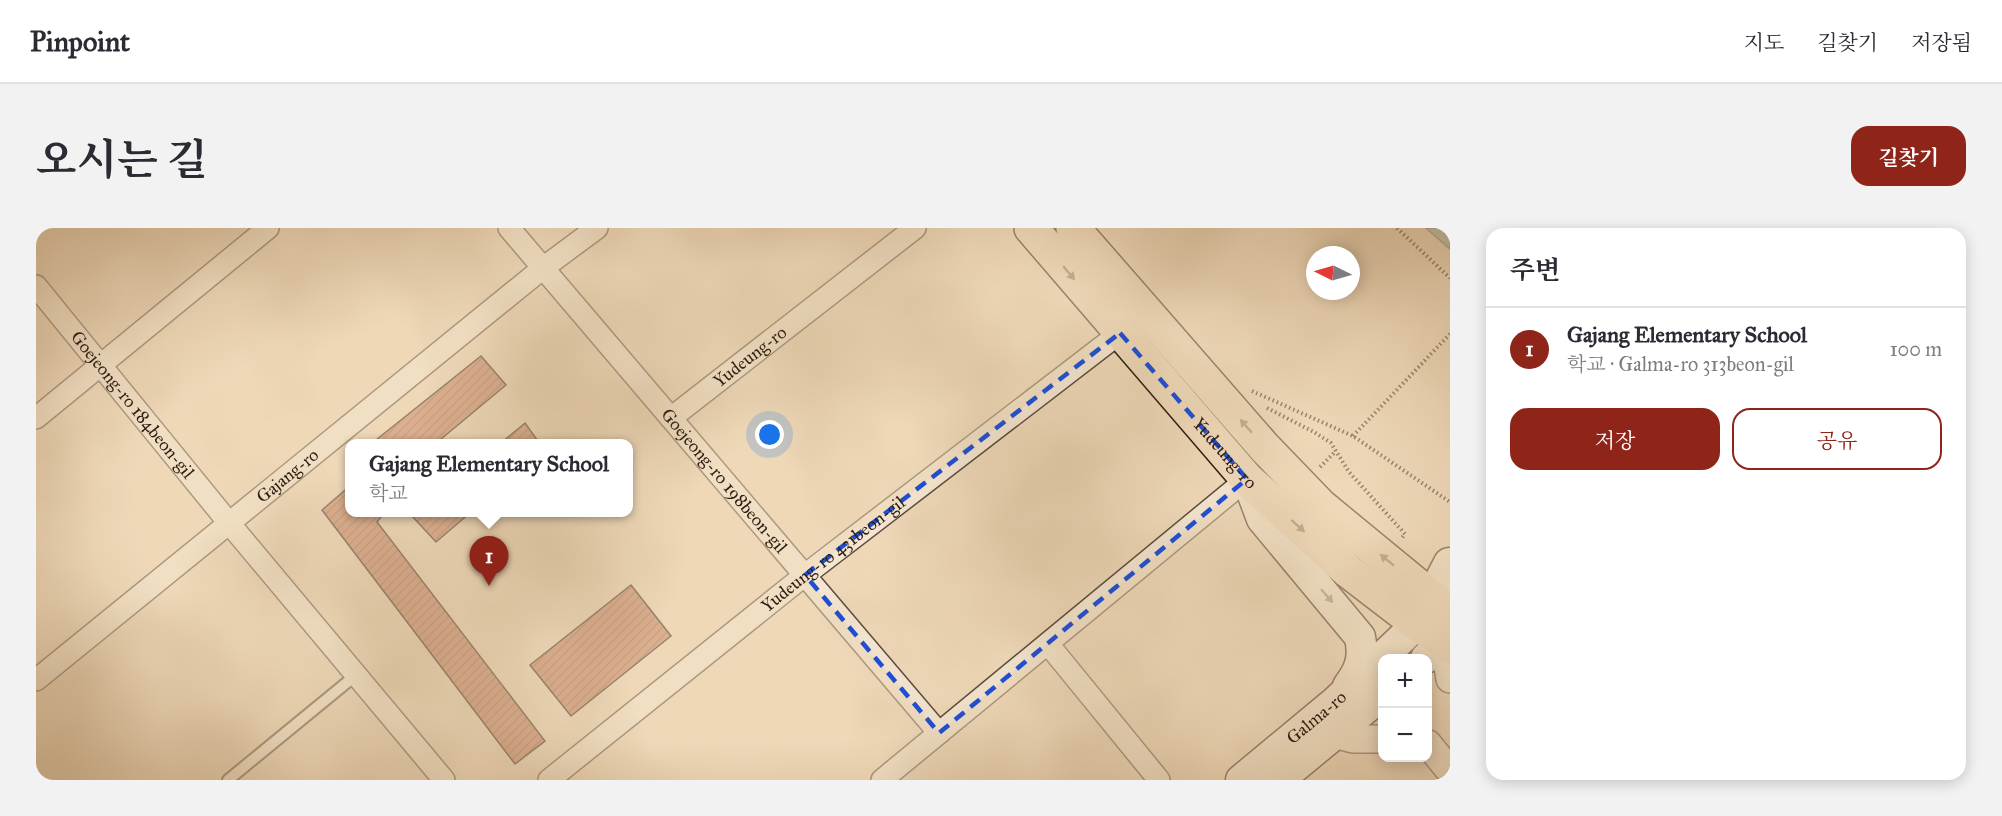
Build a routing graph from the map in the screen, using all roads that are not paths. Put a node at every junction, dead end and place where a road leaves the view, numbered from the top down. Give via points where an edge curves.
1 (268, 228) edge
2 (509, 228) edge
3 (597, 228) edge
4 (915, 228) edge
5 (1031, 228) edge
6 (1074, 228) edge
7 (543, 268) junction
8 (36, 286) edge
9 (1120, 333) junction
10 (101, 366) junction
11 (36, 418) edge
12 (671, 418) junction
13 (1247, 479) junction
14 (229, 523) junction
15 (1449, 562) edge
16 (805, 575) junction
17 (1439, 628) edge
18 (1048, 644) junction
19 (356, 675) junction
20 (1450, 679) edge
21 (36, 680) edge
22 (1378, 699) edge
23 (1335, 702) junction
24 (939, 733) junction
25 (1333, 734) junction
26 (1378, 739) edge
27 (1432, 749) edge
28 (1450, 771) edge
29 (228, 780) edge
30 (444, 780) edge
31 (549, 780) edge
32 (882, 780) edge
33 (1159, 780) edge
34 (1241, 780) edge
35 (1279, 780) edge

1 - 10 street
2 - 7 street, Goejeong-ro 198beon-gil
3 - 7 street, Gajang-ro
4 - 12 street, Yudeung-ro
5 -> 9 main road, Yudeung-ro
17 -> 6 main road, Yudeung-ro via 1265,448
7 - 12 street, Goejeong-ro 198beon-gil
7 - 14 street, Gajang-ro
8 - 10 street, Goejeong-ro 184beon-gil
9 - 13 main road, Yudeung-ro
9 - 16 street, Yudeung-ro 431beon-gil
10 - 11 street
10 - 14 street, Goejeong-ro 184beon-gil
12 - 16 street, Goejeong-ro 198beon-gil
13 -> 17 main road, Yudeung-ro via 1348,571
13 - 18 street
13 -> 23 main road via 1262,519 1360,637 1364,655 1353,679
14 - 19 street, Goejeong-ro 184beon-gil
14 - 21 street, Gajang-ro
15 - 17 main road, Galma-ro
16 - 24 street, Goejeong-ro 198beon-gil
16 - 31 street, Yudeung-ro 431beon-gil
17 - 20 street
17 - 23 main road, Galma-ro
18 - 24 street
18 - 33 street
19 - 29 lane
19 - 30 street, Goejeong-ro 184beon-gil
22 - 25 main road, Galma-ro
23 - 34 main road, Galma-ro
24 - 32 street
25 - 26 street
25 - 35 main road, Galma-ro
27 - 28 street

